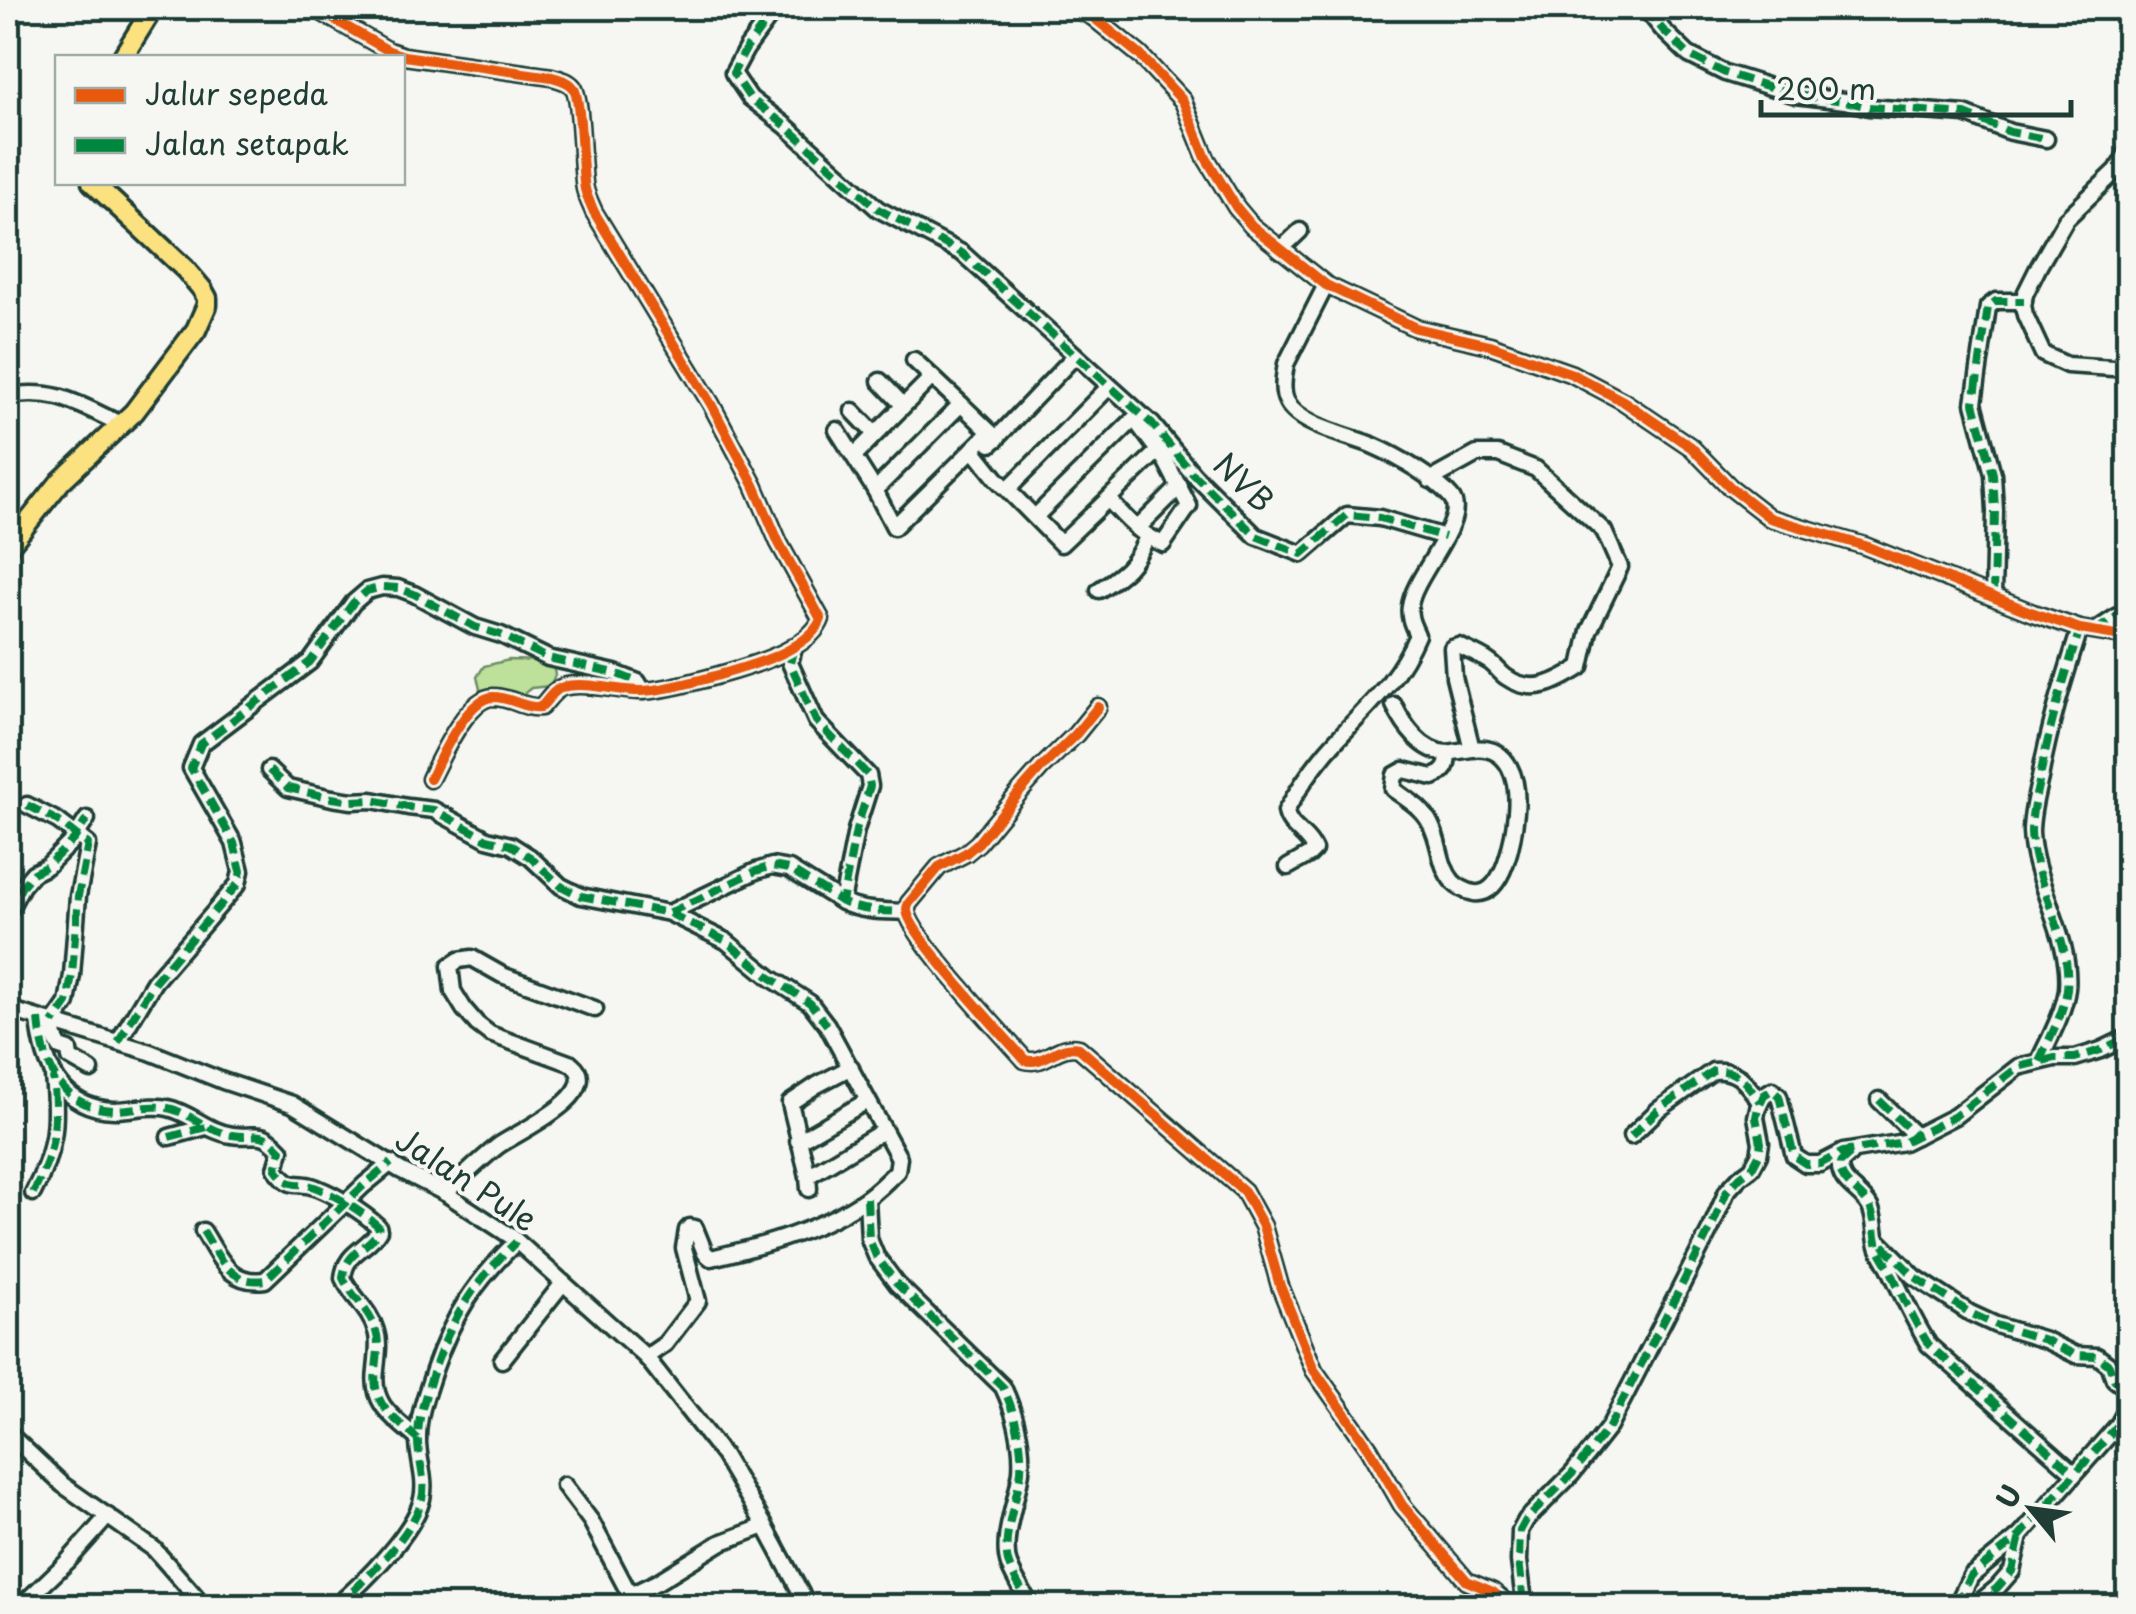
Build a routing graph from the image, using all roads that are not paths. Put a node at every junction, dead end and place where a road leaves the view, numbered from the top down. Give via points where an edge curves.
1 (153, 8) edge
2 (314, 8) edge
3 (776, 8) edge
4 (1076, 8) edge
5 (1644, 8) edge
6 (124, 55) edge
7 (401, 55) edge
8 (405, 56) edge
9 (2046, 139) dead end
10 (2128, 151) edge
11 (95, 185) edge
12 (1300, 232) dead end
13 (1280, 250) junction
14 (1326, 285) junction
15 (2024, 301) junction
16 (914, 360) dead end
17 (1078, 362) junction
18 (2128, 369) edge
19 (932, 377) junction
20 (880, 382) dead end
21 (1106, 392) junction
22 (8, 396) edge
23 (961, 404) junction
24 (903, 405) junction
25 (853, 410) dead end
26 (1134, 419) junction
27 (121, 424) junction
28 (837, 430) dead end
29 (875, 434) junction
30 (994, 436) junction
31 (1158, 451) junction
32 (977, 452) junction
33 (854, 455) junction
34 (1430, 480) junction
35 (1180, 486) junction
36 (1008, 489) junction
37 (876, 490) junction
38 (1109, 500) junction
39 (1036, 516) junction
40 (1142, 533) junction
41 (1445, 538) junction
42 (8, 547) edge
43 (1099, 590) dead end
44 (1993, 596) junction
45 (2128, 610) edge
46 (2087, 630) junction
47 (2128, 637) edge
48 (794, 648) junction
49 (643, 691) junction
50 (1394, 705) dead end
51 (1098, 707) dead end
52 (1472, 749) junction
53 (1447, 754) junction
54 (270, 770) dead end
55 (430, 779) dead end
56 (27, 806) dead end
57 (87, 820) dead end
58 (76, 834) junction
59 (1288, 868) dead end
60 (842, 902) junction
61 (8, 912) edge
62 (907, 912) junction
63 (669, 913) junction
64 (8, 1009) edge
65 (595, 1009) dead end
66 (46, 1021) junction
67 (2128, 1036) edge
68 (118, 1042) junction
69 (2039, 1061) junction
70 (851, 1067) junction
71 (91, 1070) dead end
72 (52, 1077) junction
73 (1880, 1100) dead end
74 (867, 1101) junction
75 (1760, 1102) junction
76 (206, 1127) junction
77 (883, 1130) junction
78 (1631, 1136) dead end
79 (1916, 1136) junction
80 (169, 1137) dead end
81 (798, 1140) junction
82 (1855, 1149) junction
83 (391, 1163) junction
84 (33, 1193) dead end
85 (445, 1193) junction
86 (867, 1198) junction
87 (346, 1204) junction
88 (203, 1231) dead end
89 (1877, 1240) junction
90 (516, 1242) junction
91 (563, 1284) junction
92 (646, 1357) junction
93 (502, 1360) dead end
94 (2128, 1390) edge
95 (2128, 1406) edge
96 (8, 1433) edge
97 (418, 1438) junction
98 (2074, 1473) junction
99 (564, 1485) dead end
100 (108, 1516) junction
101 (765, 1526) junction
102 (2020, 1536) junction
103 (632, 1601) edge
104 (1522, 1605) edge
105 (20, 1606) edge
106 (204, 1606) edge
107 (316, 1606) edge
108 (327, 1606) edge
109 (336, 1606) edge
110 (808, 1606) edge
111 (1032, 1606) edge
112 (1961, 1606) edge
113 (1975, 1606) edge

1 - 6 main road
2 - 7 street
3 - 17 street via 732,73 750,98 878,209 962,253
4 - 13 street via 1127,44 1182,102 1236,207
5 - 9 street via 1689,55 1725,73 1869,107 1965,114
8 - 48 street via 552,77 572,86 594,212 711,404 821,619
10 - 15 street via 2066,220
11 - 27 main road via 207,298 196,330
12 - 13 street
13 - 14 street
14 - 34 street via 1286,364 1286,401 1300,416 1387,452
14 - 44 street via 1416,328 1572,374 1691,447 1770,518
15 - 18 street via 2043,354 2066,366
15 - 44 street via 1988,306 1974,404 1992,474
16 - 19 street
17 - 21 street
17 - 30 street
17 - 41 street, NVB via 1152,424 1256,536 1302,554 1347,515
19 - 23 street
19 - 24 street
20 - 24 street
21 - 26 street
21 - 36 street
22 - 27 street via 53,394
23 - 30 street
23 - 37 street
24 - 29 street
25 - 29 street
26 - 31 street
26 - 39 street
27 - 42 main road
28 - 33 street
29 - 33 street
30 - 32 street
31 - 35 street
31 - 38 street
32 - 36 street
32 - 37 street via 894,527
33 - 37 street
34 - 41 street via 1455,502
34 - 52 street via 1476,454 1498,454 1536,469 1604,531 1620,567 1589,631 1581,667 1558,681 1520,685 1489,662 1452,648
35 - 40 street
35 - 40 street via 1189,506 1169,537 1163,544
36 - 39 street
38 - 39 street via 1061,544
38 - 40 street
40 - 43 street via 1136,561
41 - 59 street via 1413,592 1409,608 1417,636 1410,651 1286,810 1314,850
44 - 46 street
45 - 46 street
46 - 47 street
46 - 69 street via 2051,721 2031,829 2067,990
48 - 49 street
48 - 60 street via 790,663 816,720 868,775
49 - 55 street via 566,686 534,708 508,698 481,700
49 - 68 street via 615,673 548,658 398,588 367,591 310,662 202,744 191,768 234,843 238,884 154,982
50 - 53 street via 1422,743
51 - 62 street via 978,843 939,867
52 - 53 street
52 - 53 street via 1491,748 1503,756 1517,806 1509,856 1483,893 1452,881 1432,827 1393,789 1394,775 1404,770 1439,774
54 - 63 street via 288,788 434,810 530,856 581,896
56 - 58 street
57 - 58 street
58 - 61 street via 33,873
58 - 66 street via 88,844 72,976 67,1003
60 - 62 street
60 - 63 street via 789,869 772,866
62 - 104 street via 928,949 1025,1060 1078,1048 1244,1191 1264,1226 1314,1370 1402,1505 1467,1581
63 - 70 street via 726,942 810,1003
64 - 66 street, Jalan Pule
65 - 85 street via 472,958 450,966 464,1009 490,1034 572,1064 580,1074 552,1114 501,1144
66 - 68 street, Jalan Pule
66 - 71 street via 70,1058
66 - 72 street
67 - 69 street via 2075,1058
68 - 83 street, Jalan Pule via 292,1104
69 - 79 street via 2018,1067 1956,1116
70 - 74 street
70 - 81 street via 790,1103
72 - 76 street via 97,1108 167,1108
72 - 84 street via 55,1138
73 - 79 street
74 - 77 street
74 - 81 street
75 - 78 street via 1740,1075 1714,1070
75 - 82 street via 1776,1092 1788,1142 1806,1164
75 - 104 street via 1759,1155 1727,1191 1609,1427 1520,1531
76 - 80 street
76 - 87 street via 268,1137 281,1150 276,1169 284,1180
77 - 81 street via 809,1182
77 - 86 street via 899,1158 898,1171
79 - 82 street
82 - 89 street via 1840,1173 1869,1204
83 - 85 street, Jalan Pule
83 - 87 street
85 - 90 street, Jalan Pule
86 - 92 street via 808,1230 712,1258 690,1227 684,1248 698,1301 665,1344
86 - 111 street via 876,1256 1010,1402 1022,1446 1008,1562
87 - 88 street via 265,1280 234,1275
87 - 97 street via 379,1230 348,1260 343,1278 377,1332 374,1390
89 - 94 street via 1915,1277 1970,1313 2097,1356
89 - 98 street via 1928,1345
90 - 91 street, Jalan Pule
90 - 97 street via 485,1272 453,1321 426,1391
91 - 92 street, Jalan Pule
91 - 93 street
92 - 101 street, Jalan Pule via 723,1455
95 - 98 street
96 - 100 street
97 - 109 street via 423,1497 416,1515 382,1562
98 - 102 street
99 - 103 street
100 - 105 street
100 - 106 street via 154,1549
101 - 103 street via 720,1543
101 - 110 street, Jalan Pule
102 - 112 street via 1971,1576
102 - 113 street via 2012,1571
107 - 108 street

